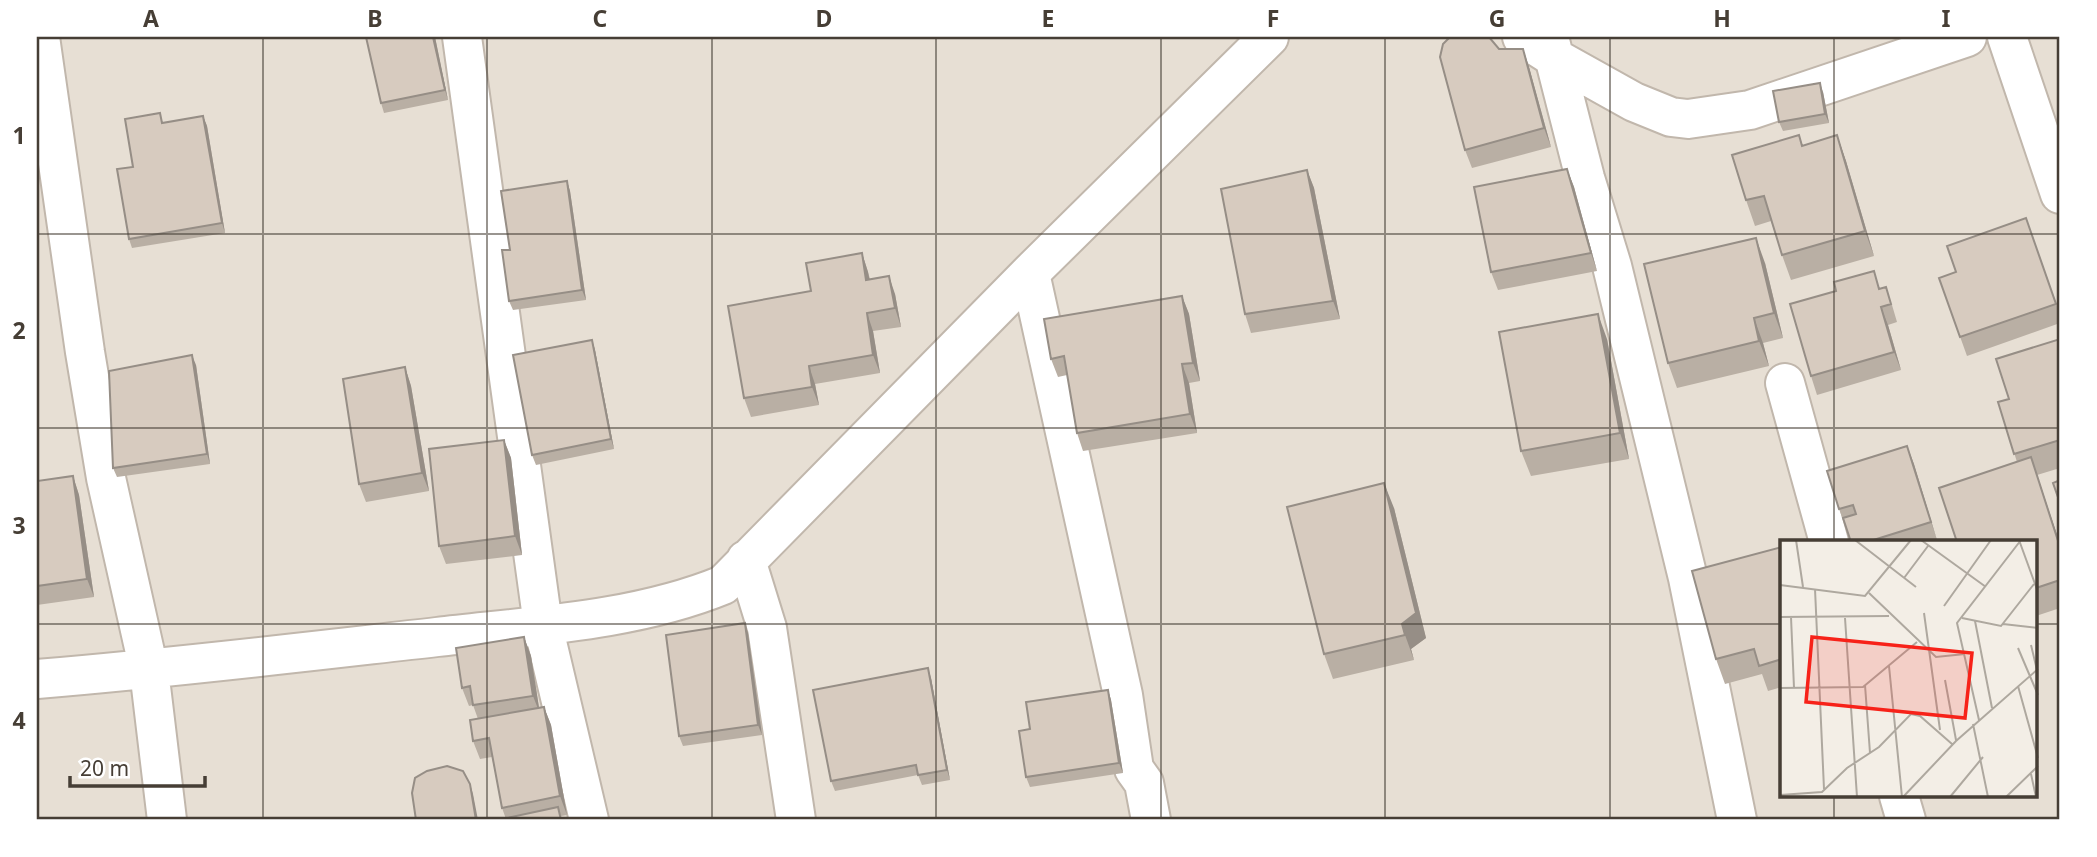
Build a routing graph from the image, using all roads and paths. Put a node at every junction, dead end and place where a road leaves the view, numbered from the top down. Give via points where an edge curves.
1 (40, 37) edge
2 (462, 37) edge
3 (1269, 37) edge
4 (1522, 37) edge
5 (1967, 37) edge
6 (2007, 37) edge
7 (1552, 48) edge
8 (2060, 194) edge
9 (1030, 273) junction
10 (1785, 383) dead end
11 (1828, 540) edge
12 (746, 560) junction
13 (543, 625) junction
14 (149, 670) junction
15 (37, 679) edge
16 (1900, 798) edge
17 (167, 820) edge
18 (589, 820) edge
19 (796, 820) edge
20 (1151, 820) edge
21 (1737, 820) edge
22 (1906, 820) edge

1 - 14 street via 106,478
2 - 13 street
3 - 9 street
4 - 7 street
5 - 7 street via 1750,110 1702,119 1671,117 1634,102
6 - 8 street
7 - 21 street via 1612,266 1688,578
9 - 12 street
9 - 20 street via 1123,695 1135,769 1144,783
10 - 11 street
12 - 13 street via 723,585 693,597
12 - 19 street via 766,628
13 - 14 street
13 - 18 street
14 - 15 street
14 - 17 street
16 - 22 street

